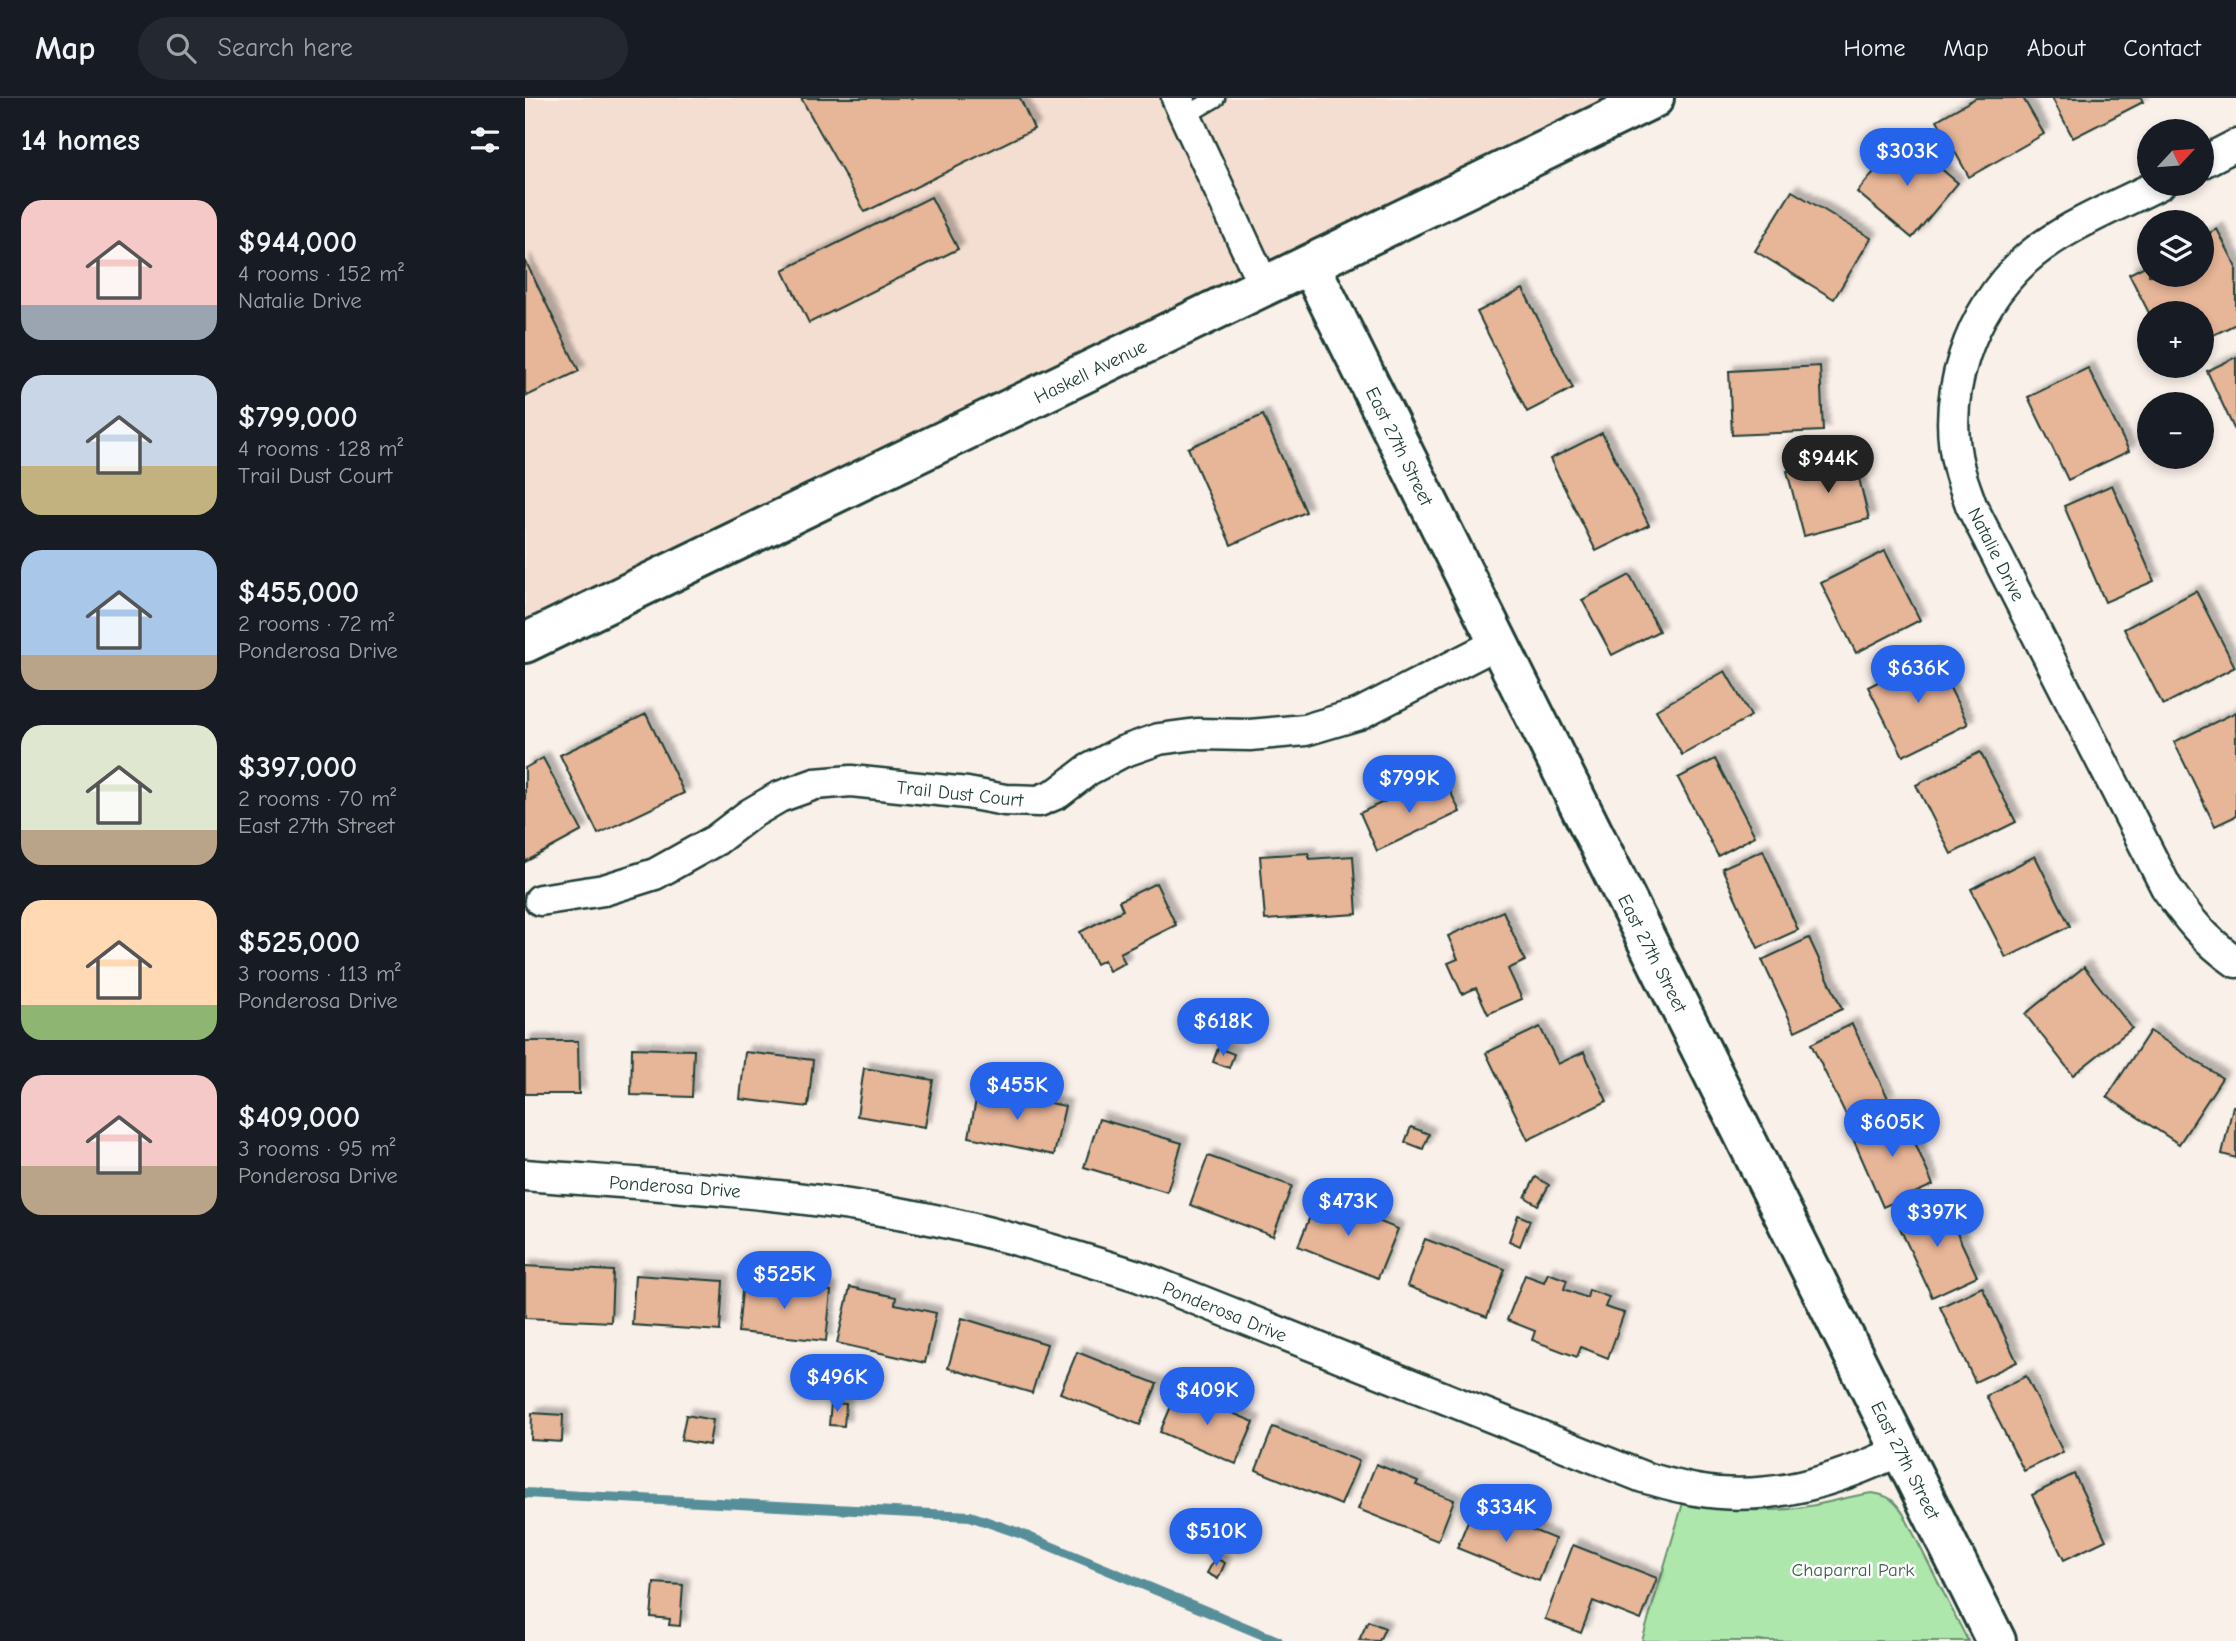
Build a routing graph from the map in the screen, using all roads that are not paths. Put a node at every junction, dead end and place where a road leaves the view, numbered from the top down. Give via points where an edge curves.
1 (1216, 98) edge
2 (1654, 98) edge
3 (1181, 107) edge
4 (2236, 145) edge
5 (2214, 156) edge
6 (2137, 196) edge
7 (1310, 265) junction
8 (1265, 286) junction
9 (525, 643) edge
10 (1498, 643) junction
11 (540, 900) dead end
12 (2236, 962) edge
13 (525, 1175) edge
14 (1901, 1450) junction
15 (1996, 1641) edge

1 - 3 lane
2 - 7 street, Haskell Avenue
3 - 8 street
4 - 5 street
6 - 12 street, Natalie Drive via 2059,235 1999,289 1963,356 1953,431 1958,469 1971,505 2166,887 2213,946
7 - 8 street, Haskell Avenue
7 - 10 street, East 27th Street
8 - 9 street, Haskell Avenue
10 - 11 street, Trail Dust Court via 1359,715 1305,730 1159,739 1122,752 1039,801 851,780 815,784 779,797 655,874 604,890
10 - 14 street, East 27th Street
13 - 14 street, Ponderosa Drive via 762,1193 877,1209 1065,1253 1138,1276 1643,1478 1699,1490 1756,1494 1813,1486
14 - 15 street, East 27th Street

